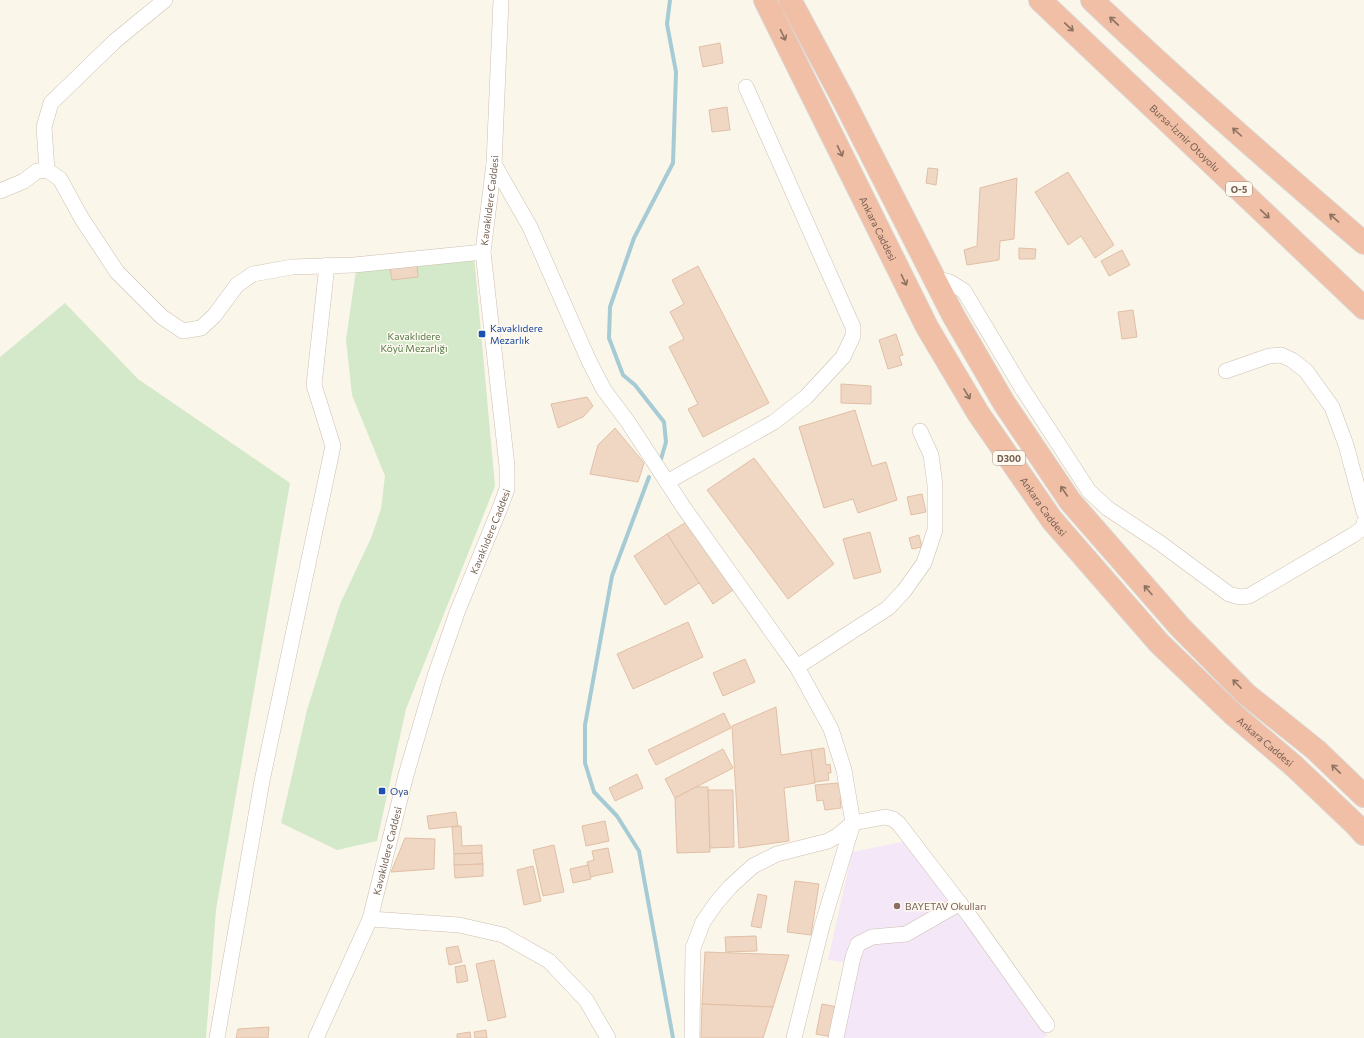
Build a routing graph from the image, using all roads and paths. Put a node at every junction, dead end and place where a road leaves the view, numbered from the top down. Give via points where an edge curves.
1 (165, 0) edge
2 (501, 0) edge
3 (765, 0) edge
4 (790, 0) edge
5 (1040, 0) edge
6 (1092, 0) edge
7 (746, 87) dead end
8 (494, 164) junction
9 (47, 170) junction
10 (0, 191) edge
11 (1364, 243) edge
12 (483, 252) junction
13 (327, 265) junction
14 (934, 278) junction
15 (1364, 308) edge
16 (1226, 371) dead end
17 (920, 431) dead end
18 (667, 482) junction
19 (1364, 512) edge
20 (1364, 523) edge
21 (797, 668) junction
22 (1364, 796) edge
23 (853, 823) junction
24 (1364, 834) edge
25 (960, 903) junction
26 (370, 919) junction
27 (1046, 1025) dead end
28 (217, 1038) edge
29 (316, 1038) edge
30 (608, 1038) edge
31 (692, 1038) edge
32 (794, 1038) edge
33 (836, 1038) edge

1 - 9 street via 115,41 52,102 44,127
2 - 8 street, Kavaklıdere Caddesi
3 -> 24 highway, Ankara Caddesi / D300 via 927,327 978,413 1052,520 1158,643 1233,714 1294,766
4 - 14 highway, D300
5 -> 15 highway, Bursa-İzmir Otoyolu / O-5
11 -> 6 highway via 1270,162
7 - 18 street via 853,327 853,336 843,357 806,396 774,422
8 - 12 street, Kavaklıdere Caddesi
8 - 18 street via 530,227 604,390
9 - 10 street via 37,171 24,181
9 - 13 street via 60,179 118,272 162,317 183,331 201,328 214,316 237,285 253,274 292,266
12 - 13 street via 354,265
12 - 26 street, Kavaklıdere Caddesi via 507,466 507,489 434,676
13 - 28 street via 314,385 333,446 262,781
14 - 20 street via 950,282 964,291 1020,385 1090,491 1107,508 1229,594 1249,596 1353,535 1363,528
22 -> 14 highway, D300 via 1316,750 1246,694 1180,627 1070,501 1004,403
16 - 19 street via 1269,356 1281,356 1292,360 1306,371 1332,407 1346,445
17 - 21 street via 931,455 935,485 935,530 924,563 888,608
18 - 21 street
21 - 23 street via 830,729 844,770
23 - 25 street via 885,817 894,819
23 - 31 street via 828,841 777,854 753,866 730,886 717,902 703,922 693,948
23 - 32 street via 822,926
25 - 27 street
25 - 33 street via 906,934 872,937 858,944
26 - 29 street, Kavaklıdere Caddesi
26 - 30 street via 459,925 503,936 549,960 586,1000

